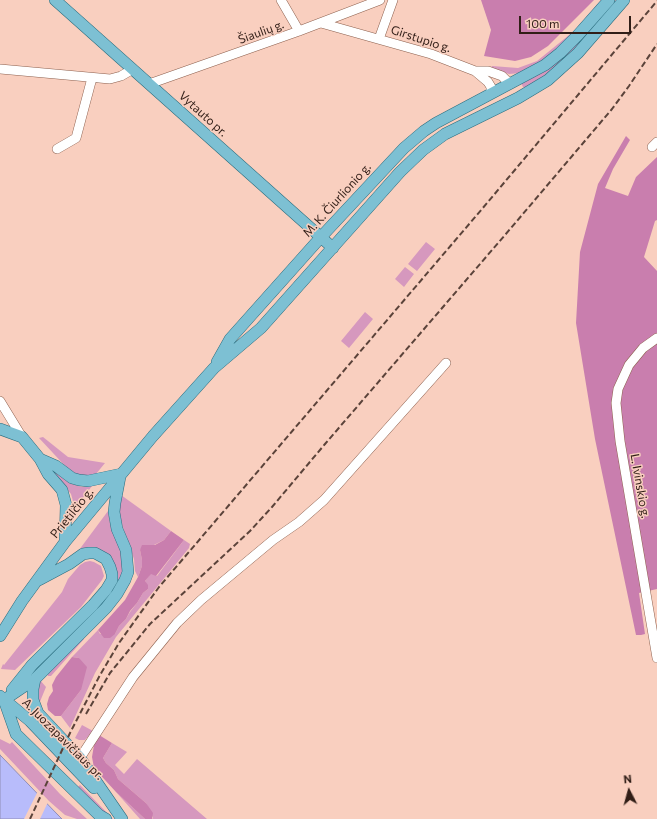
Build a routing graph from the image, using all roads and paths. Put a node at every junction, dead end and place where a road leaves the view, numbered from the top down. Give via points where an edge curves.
1 (55, 0) edge
2 (281, 0) edge
3 (380, 0) edge
4 (393, 0) edge
5 (609, 0) edge
6 (624, 0) edge
7 (321, 23) junction
8 (299, 31) junction
9 (379, 39) junction
10 (0, 69) edge
11 (133, 69) junction
12 (475, 71) junction
13 (92, 78) junction
14 (150, 84) junction
15 (510, 84) junction
16 (491, 93) junction
17 (518, 98) junction
18 (57, 149) dead end
19 (341, 215) junction
20 (353, 225) junction
21 (321, 237) junction
22 (333, 248) junction
23 (657, 338) edge
24 (446, 363) dead end
25 (214, 368) junction
26 (0, 401) edge
27 (0, 429) edge
28 (22, 437) junction
29 (40, 458) junction
30 (121, 474) junction
31 (65, 542) junction
32 (35, 583) junction
33 (0, 636) edge
34 (657, 658) edge
35 (35, 678) junction
36 (2, 698) edge
37 (80, 758) junction
38 (114, 809) junction
39 (106, 819) edge
40 (122, 819) edge

1 - 11 main road, Vytauto pr.
2 - 8 street
3 - 7 street, Šiaulių g.
4 - 9 street
5 - 15 main road, M. K. Čiurlionio g. via 560,53 545,65
6 - 17 main road, M. K. Čiurlionio g. via 568,63 548,80
7 - 8 street, Šiaulių g.
7 - 9 street, Girstupio g.
8 - 14 street, Šiaulių g.
9 - 12 street, Girstupio g. via 431,54
10 - 13 street
11 - 13 street via 110,79
11 - 14 main road, Vytauto pr.
12 - 15 street, Girstupio g. via 488,70 502,76
12 - 16 street via 488,82
13 - 18 street via 76,138
14 - 21 main road, Vytauto pr.
15 - 16 main road, M. K. Čiurlionio g.
15 - 17 main road
16 - 19 main road, M. K. Čiurlionio g. via 424,131 404,148
17 - 20 main road, M. K. Čiurlionio g. via 436,140 400,172
19 - 20 main road
19 - 21 main road, M. K. Čiurlionio g.
20 - 22 main road, M. K. Čiurlionio g.
21 - 22 main road, Vytauto pr.
21 - 25 main road, M. K. Čiurlionio g. via 230,339
22 - 25 main road, M. K. Čiurlionio g. via 261,328
23 - 34 street, L. Ivinskio g. via 634,358 618,389 616,403
24 - 37 street via 324,500 201,600 177,623 133,677
25 - 30 main road, M. K. Čiurlionio g.
26 - 28 street
27 - 28 main road
28 - 29 main road
29 - 30 main road via 79,480 88,481
29 - 31 main road via 65,498
30 - 31 main road, Prietilčio g.
30 - 35 main road via 114,512 117,529 126,550 128,567 125,580 106,608
31 - 32 main road, Prietilčio g.
32 - 33 main road, Prietilčio g.
32 - 36 main road via 77,557 90,553 95,553 106,560 112,574 112,580 106,590 93,605
35 - 36 main road
35 - 37 main road, A. Juozapavičiaus pr. via 33,689 38,713
36 - 38 main road, A. Juozapavičiaus pr. via 30,721
36 - 39 main road, A. Juozapavičiaus pr. via 16,734
37 - 38 main road, A. Juozapavičiaus pr.
38 - 40 main road, A. Juozapavičiaus pr.

